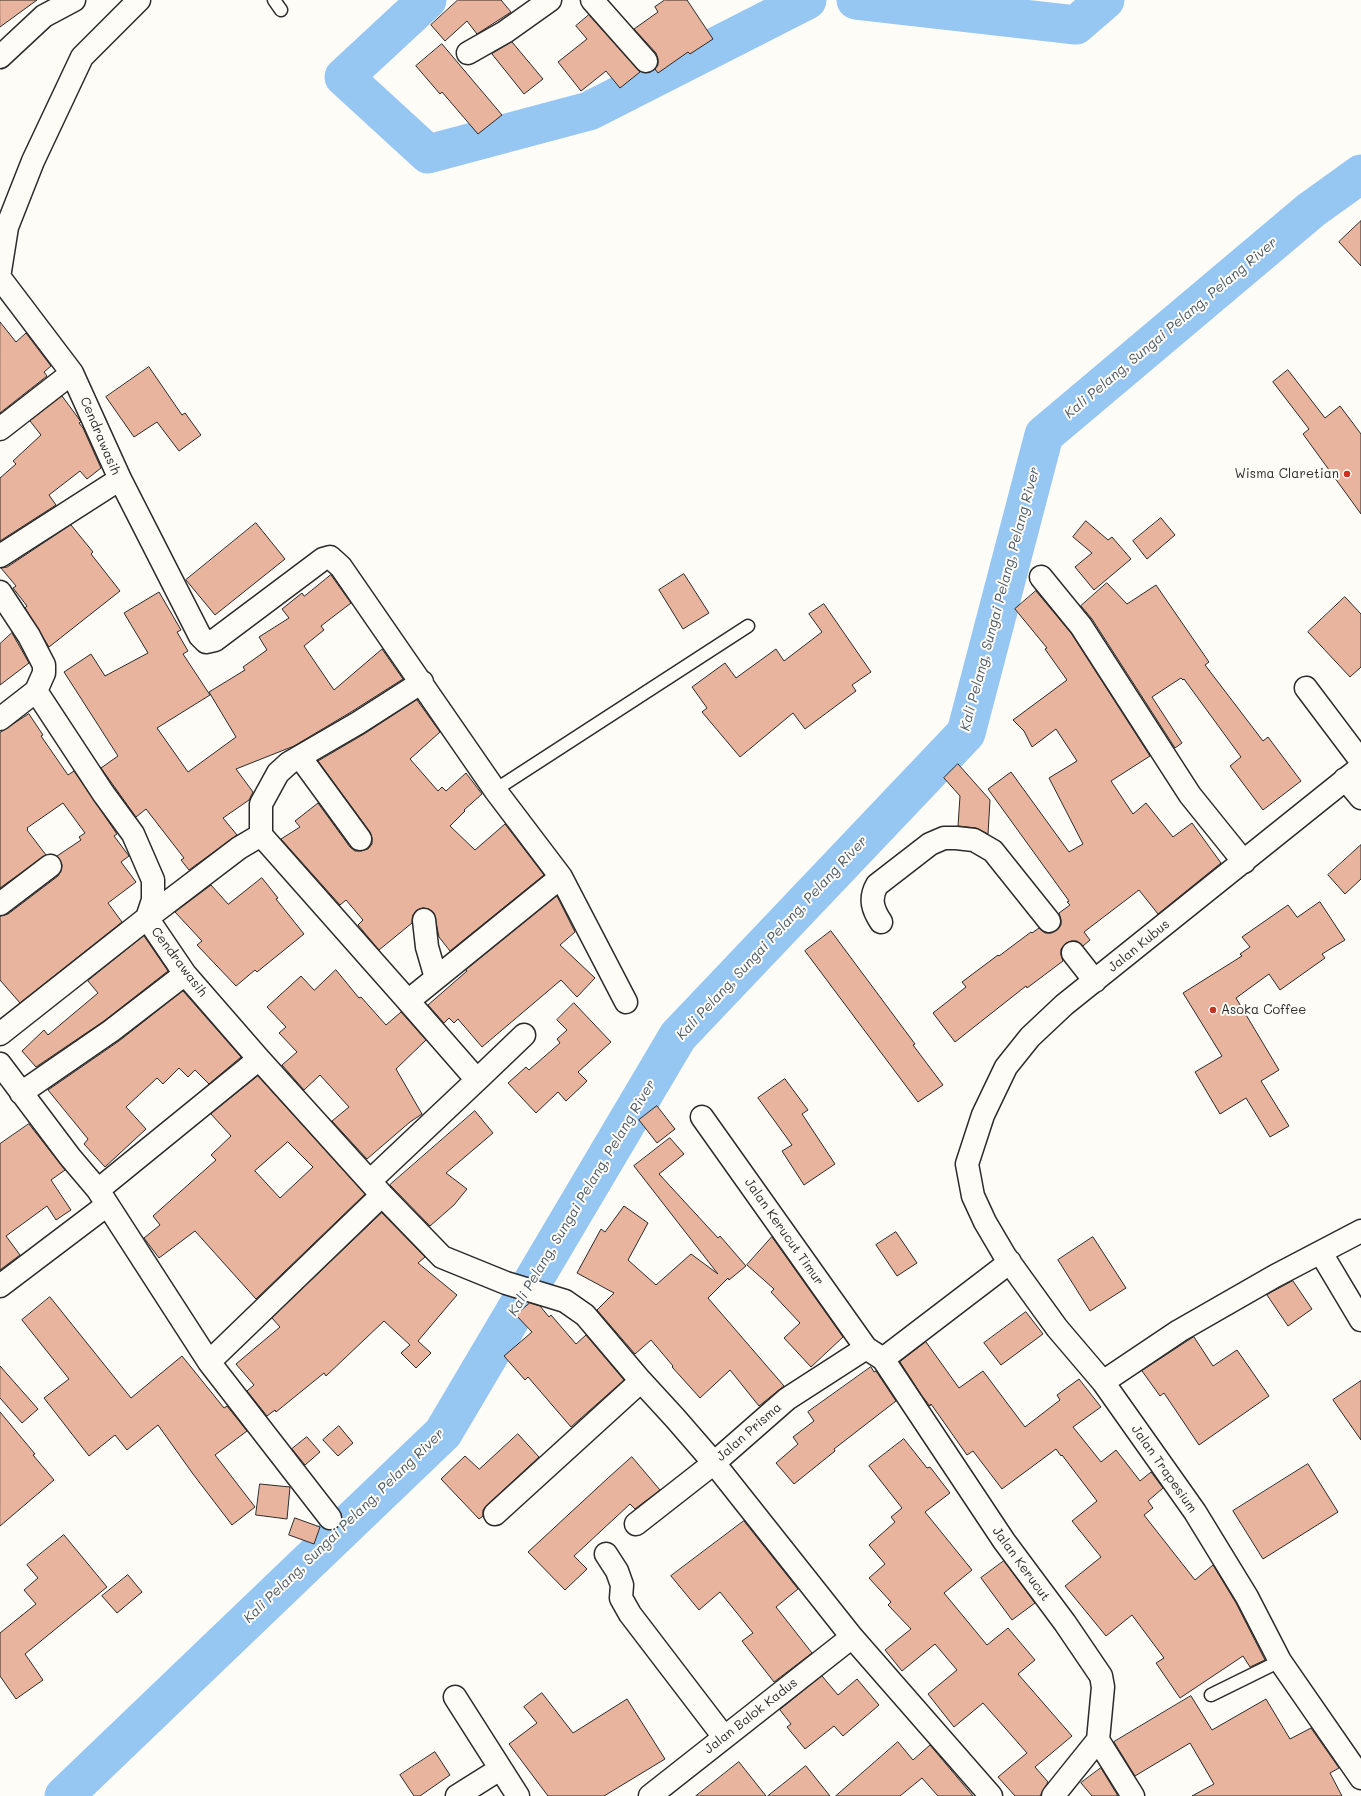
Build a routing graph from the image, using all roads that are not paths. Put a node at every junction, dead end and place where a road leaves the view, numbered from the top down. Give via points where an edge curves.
1 (74, 0) edge
2 (139, 0) edge
3 (550, 0) edge
4 (592, 0) edge
5 (468, 53) dead end
6 (0, 57) edge
7 (646, 61) dead end
8 (3, 225) edge
9 (0, 271) edge
10 (0, 278) edge
11 (72, 373) junction
12 (0, 429) edge
13 (120, 479) junction
14 (0, 556) edge
15 (1041, 577) dead end
16 (0, 592) edge
17 (748, 626) dead end
18 (422, 682) junction
19 (1306, 688) dead end
20 (36, 691) junction
21 (0, 719) edge
22 (300, 757) junction
23 (1361, 761) edge
24 (1353, 773) edge
25 (495, 790) junction
26 (1361, 798) edge
27 (261, 835) junction
28 (360, 839) dead end
29 (1244, 862) junction
30 (50, 866) dead end
31 (561, 877) junction
32 (0, 904) edge
33 (147, 918) junction
34 (424, 920) dead end
35 (1048, 921) dead end
36 (881, 922) dead end
37 (1073, 953) dead end
38 (184, 974) junction
39 (436, 978) junction
40 (1094, 981) junction
41 (408, 1001) junction
42 (626, 1002) dead end
43 (0, 1034) edge
44 (524, 1035) dead end
45 (259, 1059) junction
46 (0, 1064) edge
47 (477, 1080) junction
48 (21, 1093) junction
49 (702, 1117) dead end
50 (967, 1164) joint
51 (376, 1188) junction
52 (103, 1198) junction
53 (1361, 1231) edge
54 (1321, 1253) junction
55 (1010, 1262) junction
56 (0, 1286) edge
57 (1361, 1320) edge
58 (874, 1353) junction
59 (210, 1362) junction
60 (641, 1381) junction
61 (1103, 1382) junction
62 (714, 1463) junction
63 (495, 1514) dead end
64 (330, 1518) dead end
65 (636, 1524) dead end
66 (606, 1554) dead end
67 (852, 1637) junction
68 (1280, 1661) junction
69 (1211, 1695) dead end
70 (455, 1697) dead end
71 (724, 1737) junction
72 (1098, 1740) junction
73 (500, 1769) junction
74 (1361, 1778) edge
75 (457, 1796) edge
76 (518, 1796) edge
77 (650, 1796) edge
78 (991, 1796) edge
79 (1054, 1796) edge
80 (1133, 1796) edge

1 - 6 street via 44,16
2 - 8 street via 82,57
3 - 5 street
4 - 7 street
8 - 9 street
10 - 11 street, Cendrawasih
11 - 12 street
11 - 13 street, Cendrawasih
13 - 14 street, Cendrawasih
13 - 18 street via 200,636 206,642 215,640 323,559 330,557 341,567
15 - 29 street via 1081,626 1170,767
16 - 20 street via 44,664 44,673
17 - 25 lane
18 - 22 street
18 - 25 street
19 - 23 street
20 - 21 street
20 - 33 street, Cendrawasih via 133,834 152,880 153,900
22 - 27 street via 278,773 261,804
22 - 28 street
24 - 26 street
24 - 29 street, Jalan Kubus
25 - 31 street
27 - 33 street via 239,848
27 - 41 street
29 - 40 street, Jalan Kubus
30 - 32 street
31 - 39 street
31 - 42 street
33 - 38 street, Cendrawasih
33 - 43 street
34 - 39 street via 427,947
35 - 36 street via 993,850 974,840 944,838 930,844 877,885 872,900 875,913
37 - 40 street
38 - 45 street, Cendrawasih
38 - 48 street via 111,1031
39 - 41 street
40 - 50 street, Jalan Kubus via 1030,1037 1006,1067 983,1115
41 - 47 street
44 - 47 street
45 - 51 street, Cendrawasih
45 - 52 street
46 - 48 street
47 - 51 street
48 - 52 street
49 - 58 street, Jalan Kerucut Timur
50 - 55 street, Jalan Trapesium via 973,1196 984,1222
51 - 59 street
51 - 60 street, Cendrawasih via 442,1257 506,1283 565,1301 585,1315
52 - 56 street
52 - 59 street
53 - 54 street
54 - 57 street
54 - 61 street via 1178,1331
55 - 58 street, Jalan Prisma via 934,1321
55 - 61 street, Jalan Trapesium via 1057,1328
58 - 62 street, Jalan Prisma via 787,1399
58 - 72 street, Jalan Kerucut via 1101,1676 1103,1687
59 - 64 street
60 - 62 street, Cendrawasih
60 - 63 street
61 - 68 street, Jalan Trapesium via 1195,1512 1247,1597
62 - 65 street, Jalan Prisma
62 - 67 street, Cendrawasih
66 - 71 street via 617,1571 622,1585 621,1598 630,1614
67 - 71 street, Jalan Balok Kadus
67 - 78 street, Cendrawasih
68 - 69 lane
68 - 74 street, Jalan Trapesium
70 - 73 street
71 - 77 street, Jalan Balok Kadus
72 - 79 street
72 - 80 street
73 - 75 street
73 - 76 street

